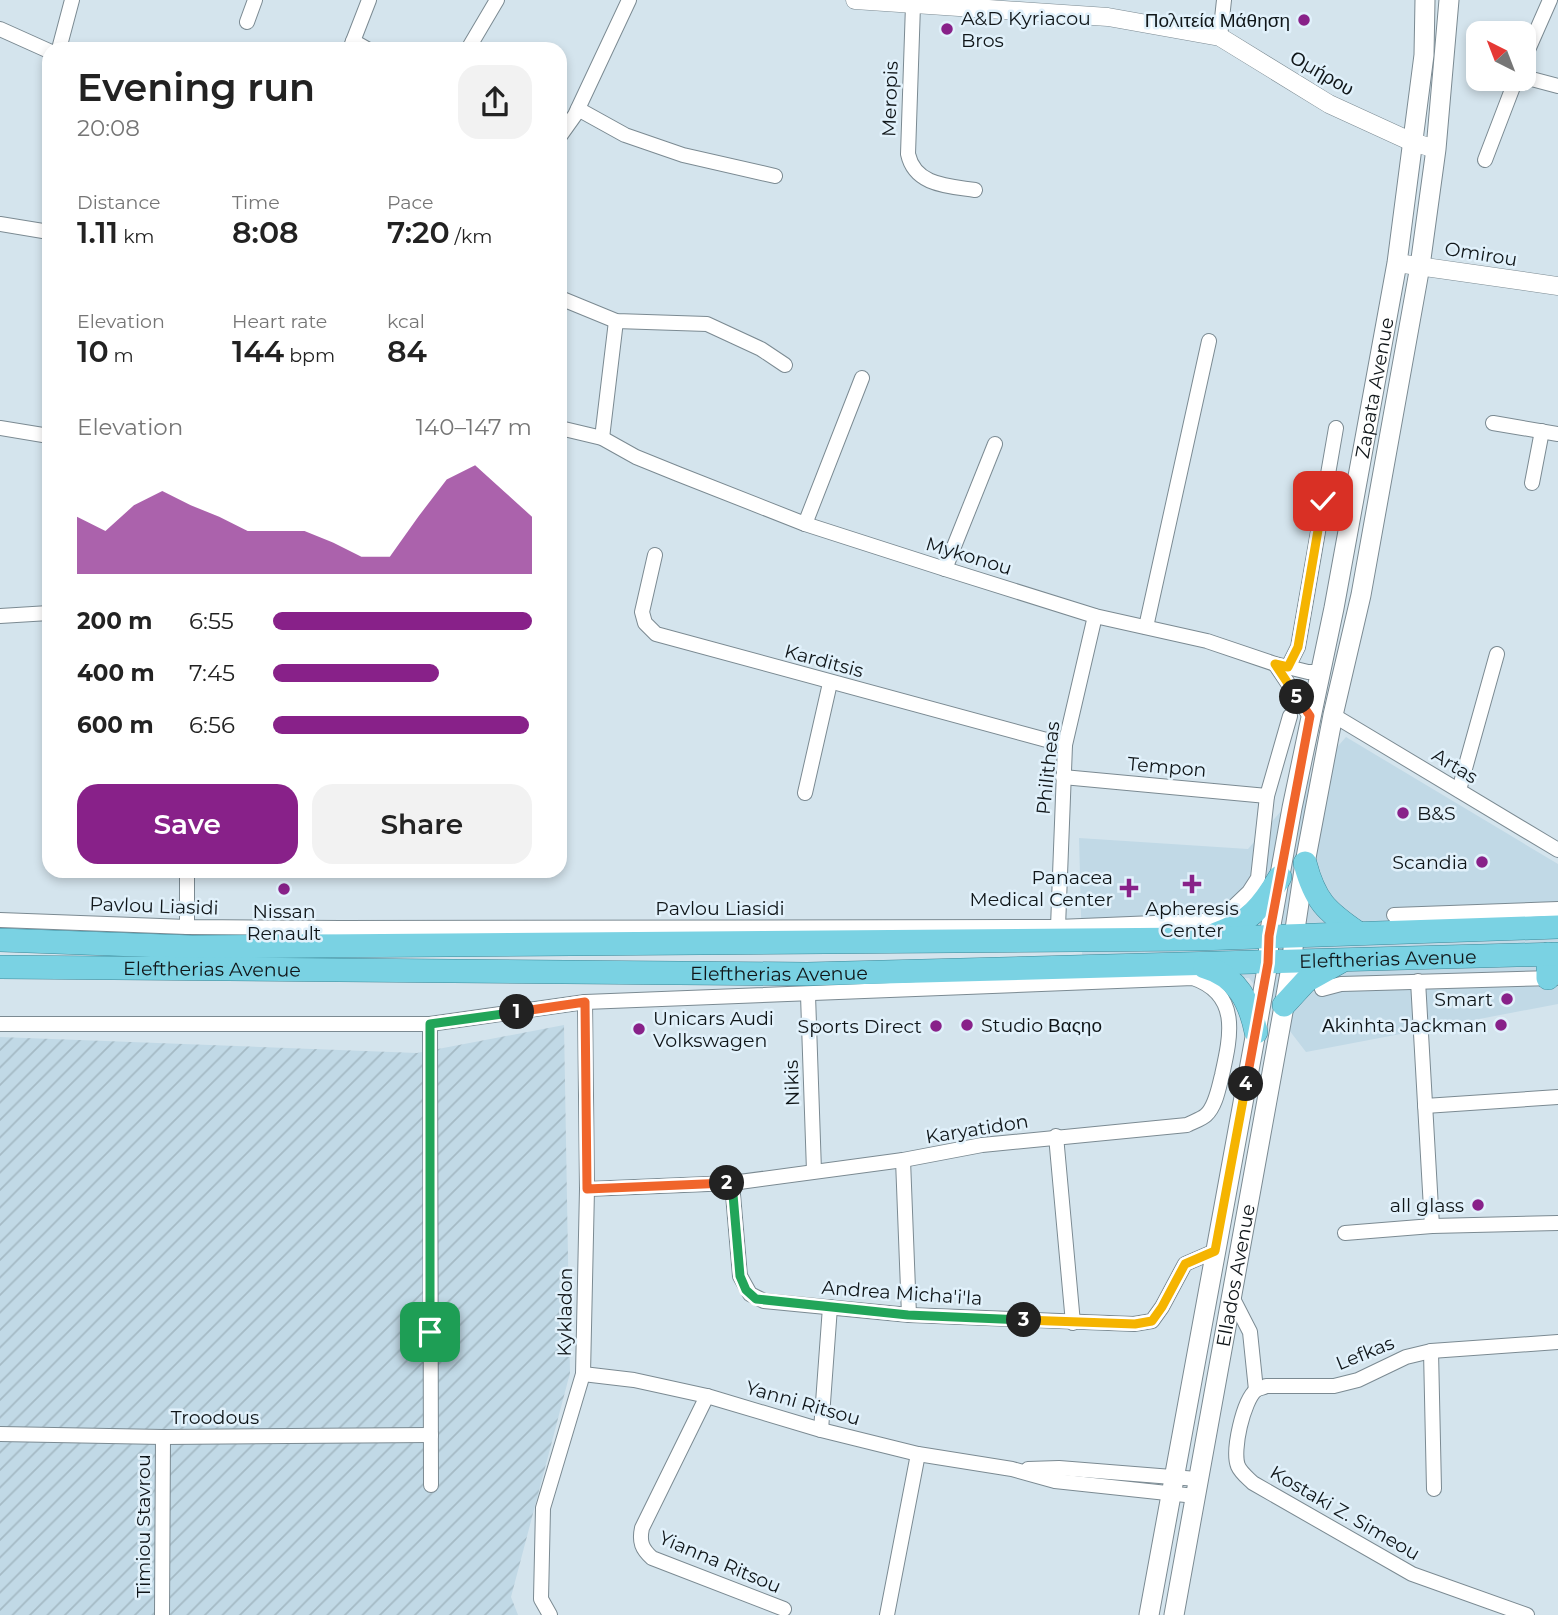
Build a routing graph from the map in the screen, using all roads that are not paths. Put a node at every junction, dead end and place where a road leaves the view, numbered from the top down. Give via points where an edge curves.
1 (72, 0) edge
2 (255, 0) edge
3 (369, 0) edge
4 (497, 0) edge
5 (629, 0) edge
6 (855, 0) edge
7 (1224, 0) edge
8 (1425, 0) edge
9 (1449, 0) edge
10 (1550, 0) edge
11 (913, 5) junction
12 (1057, 7) edge
13 (247, 22) dead end
14 (0, 29) edge
15 (1536, 32) edge
16 (1220, 37) junction
17 (61, 42) edge
18 (352, 42) edge
19 (472, 42) edge
20 (42, 48) edge
21 (1536, 80) edge
22 (1558, 86) edge
23 (1511, 91) edge
24 (578, 109) junction
25 (567, 126) edge
26 (1412, 142) junction
27 (1436, 149) junction
28 (1485, 160) dead end
29 (775, 176) dead end
30 (975, 190) dead end
31 (0, 224) edge
32 (42, 231) edge
33 (1397, 263) junction
34 (1420, 266) junction
35 (1558, 286) edge
36 (567, 301) edge
37 (616, 321) junction
38 (1209, 341) dead end
39 (785, 365) dead end
40 (862, 378) dead end
41 (1493, 423) dead end
42 (0, 428) edge
43 (1336, 428) dead end
44 (567, 430) edge
45 (1542, 431) junction
46 (1558, 434) edge
47 (42, 435) edge
48 (601, 438) junction
49 (995, 444) dead end
50 (1532, 483) dead end
51 (805, 524) junction
52 (656, 555) dead end
53 (945, 569) junction
54 (42, 613) edge
55 (0, 616) edge
56 (1095, 616) junction
57 (1146, 627) junction
58 (1497, 654) dead end
59 (1281, 666) junction
60 (1319, 672) junction
61 (830, 683) junction
62 (1333, 715) junction
63 (1300, 716) junction
64 (1065, 745) junction
65 (1063, 778) junction
66 (1459, 790) junction
67 (805, 793) dead end
68 (1267, 796) junction
69 (1558, 850) edge
70 (1305, 863) junction
71 (1280, 877) junction
72 (187, 878) edge
73 (1558, 909) edge
74 (1394, 915) dead end
75 (0, 920) edge
76 (187, 927) junction
77 (1058, 927) junction
78 (1558, 927) edge
79 (438, 928) junction
80 (502, 928) junction
81 (1358, 933) junction
82 (1269, 936) junction
83 (1294, 936) junction
84 (1199, 939) junction
85 (0, 940) edge
86 (520, 944) junction
87 (417, 945) junction
88 (1553, 954) edge
89 (1353, 958) junction
90 (1292, 962) junction
91 (1268, 963) junction
92 (0, 967) edge
93 (1192, 971) junction
94 (1553, 978) edge
95 (1418, 981) junction
96 (1322, 989) dead end
97 (808, 995) junction
98 (585, 1002) junction
99 (1284, 1005) junction
100 (0, 1024) edge
101 (430, 1024) junction
102 (1256, 1032) junction
103 (1558, 1097) edge
104 (1425, 1106) junction
105 (1056, 1136) junction
106 (903, 1160) junction
107 (814, 1171) junction
108 (732, 1183) junction
109 (587, 1189) junction
110 (1558, 1223) edge
111 (1432, 1226) junction
112 (1345, 1233) dead end
113 (1215, 1251) junction
114 (1231, 1295) junction
115 (830, 1307) junction
116 (908, 1315) junction
117 (1073, 1322) junction
118 (1558, 1342) edge
119 (1431, 1351) junction
120 (583, 1374) junction
121 (1256, 1390) junction
122 (708, 1396) junction
123 (821, 1430) junction
124 (0, 1434) edge
125 (431, 1435) junction
126 (163, 1437) junction
127 (918, 1454) junction
128 (431, 1485) dead end
129 (1172, 1486) junction
130 (1196, 1488) junction
131 (1434, 1489) dead end
132 (784, 1609) dead end
133 (162, 1615) edge
134 (550, 1615) edge
135 (889, 1615) edge
136 (1149, 1615) edge
137 (1174, 1615) edge
138 (1527, 1615) edge

1 - 17 street
2 - 13 street
3 - 18 street
4 - 19 street
5 - 24 street
6 - 11 street, Ομήρου
7 - 16 street
8 - 26 main road, Zapata Avenue
9 - 27 main road, Zapata Avenue
10 - 15 street
11 - 12 street, Ομήρου
11 - 30 street, Meropis via 910,165 936,184
12 - 16 street, Ομήρου
14 - 20 street
16 - 26 street, Ομήρου via 1329,104
21 - 22 street
23 - 28 street
24 - 25 street
24 - 29 street via 625,135 683,155
26 - 27 street, Ομήρου
26 - 33 main road, Zapata Avenue
27 - 34 main road, Zapata Avenue
31 - 32 street
33 - 34 street, Omirou
33 - 60 main road, Zapata Avenue
34 - 35 street, Omirou
34 - 62 main road, Zapata Avenue via 1361,595
36 - 37 street
37 - 39 street via 707,324
37 - 48 street
38 - 57 street
40 - 51 street
41 - 45 street
42 - 47 street
43 - 59 street via 1298,647
44 - 48 street, Mykonou
45 - 46 street
45 - 50 street
48 - 51 street, Mykonou via 636,457
49 - 53 street
51 - 53 street, Mykonou
52 - 61 street, Karditsis via 642,612 656,634
53 - 56 street, Mykonou
54 - 55 street
56 - 57 street, Mykonou
56 - 64 street, Philitheas
57 - 59 street, Mykonou
58 - 66 street
59 - 60 street, Mykonou
59 - 63 street
60 - 63 main road, Zapata Avenue
61 - 64 street, Karditsis
61 - 67 street
62 - 66 street, Artas
62 - 70 main road, Zapata Avenue
63 - 68 street, Pavlou Liasidi
63 - 71 main road, Zapata Avenue
64 - 65 street, Philitheas
65 - 68 street, Tempon
65 - 77 street, Philitheas
66 - 69 street, Artas
68 - 77 street, Pavlou Liasidi via 1258,878 1227,913 1203,921
70 - 81 highway via 1321,904
70 - 83 main road, Zapata Avenue
71 - 82 main road, Zapata Avenue
71 - 84 highway via 1267,899 1243,923
72 - 76 street
73 - 74 street
75 - 76 street, Pavlou Liasidi
76 - 79 street, Pavlou Liasidi
77 - 80 street, Pavlou Liasidi
78 - 81 highway, Eleftherias Avenue
79 - 80 street, Pavlou Liasidi
79 - 87 street
80 - 86 street
81 - 83 highway, Eleftherias Avenue
82 - 83 highway, Eleftherias Avenue
82 - 84 highway, Eleftherias Avenue
82 - 91 main road, Ellados Avenue
83 - 90 main road, Ellados Avenue
84 - 86 highway, Eleftherias Avenue
85 - 87 highway, Eleftherias Avenue via 192,947
86 - 87 highway, Eleftherias Avenue
88 - 89 highway, Eleftherias Avenue
88 - 94 highway
89 - 90 highway, Eleftherias Avenue
89 - 99 highway via 1306,981
90 - 91 highway, Eleftherias Avenue
90 - 99 main road, Ellados Avenue
91 - 93 highway, Eleftherias Avenue
91 - 102 main road, Ellados Avenue
92 - 93 highway, Eleftherias Avenue via 807,974
93 - 97 street
93 - 102 highway via 1226,976 1250,1007
93 - 105 street, Karyatidon via 1222,997 1230,1022 1218,1091 1207,1115 1187,1125
94 - 95 street
95 - 96 street
95 - 104 street
97 - 98 street
97 - 107 street, Nikis
98 - 101 street
98 - 109 street, Kykladon
99 - 114 main road, Ellados Avenue
100 - 101 street
101 - 125 street
102 - 113 main road, Ellados Avenue
103 - 104 street
104 - 111 street
105 - 106 street, Karyatidon
105 - 117 street
106 - 107 street, Karyatidon
106 - 116 street
107 - 108 street, Karyatidon
108 - 109 street, Karyatidon
108 - 115 street, Andrea Micha'i'la via 740,1276 746,1290 764,1301
109 - 120 street, Kykladon
110 - 111 street
111 - 112 street
113 - 117 street, Andrea Micha'i'la via 1185,1264 1152,1321
113 - 129 main road, Ellados Avenue
114 - 121 street via 1250,1332
114 - 130 main road, Ellados Avenue
115 - 116 street, Andrea Micha'i'la
115 - 123 street
116 - 117 street, Andrea Micha'i'la
118 - 119 street, Lefkas
119 - 121 street, Lefkas via 1334,1386
119 - 131 street
120 - 122 street, Yanni Ritsou
120 - 134 street, Kykladon via 543,1508 541,1599
121 - 138 street, Kostaki Z. Simeou via 1243,1417 1236,1456 1241,1472 1253,1483 1412,1574
122 - 123 street, Yanni Ritsou
122 - 132 street, Yianna Ritsou via 642,1528 642,1546 652,1558
123 - 127 street, Yanni Ritsou
124 - 126 street, Troodous
125 - 126 street, Troodous
125 - 128 street
126 - 133 street, Timiou Stavrou
127 - 129 street, Yanni Ritsou via 1013,1469 1055,1481
127 - 135 street
129 - 130 street, Yanni Ritsou
129 - 136 main road, Ellados Avenue
130 - 137 main road, Ellados Avenue

